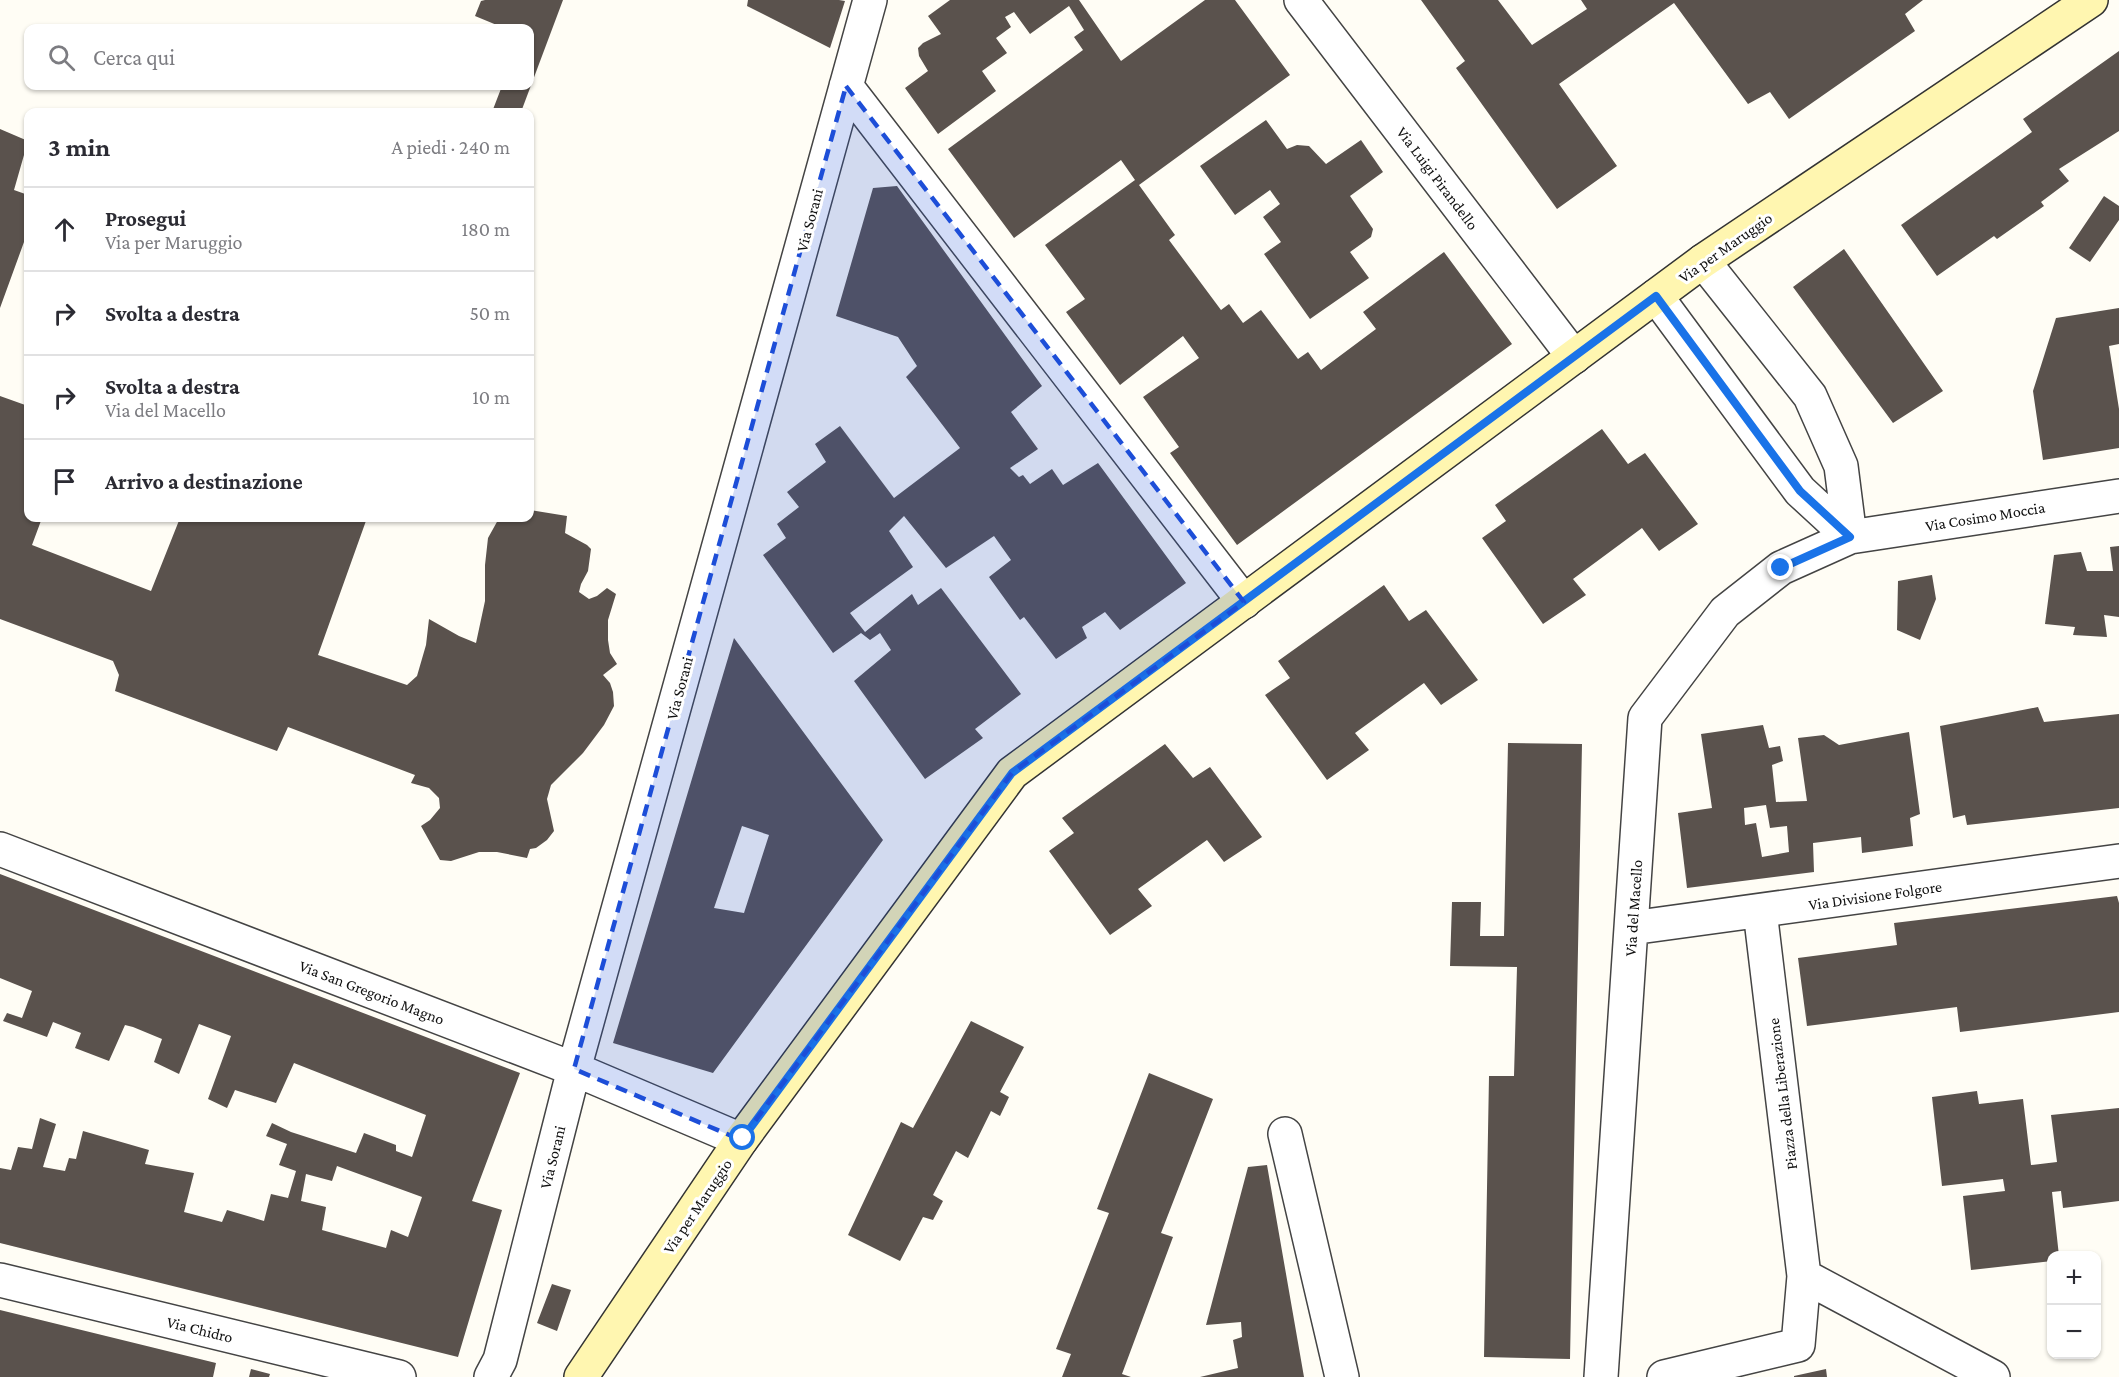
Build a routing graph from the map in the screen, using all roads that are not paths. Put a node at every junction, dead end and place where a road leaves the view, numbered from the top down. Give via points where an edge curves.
1 (870, 0) edge
2 (1301, 0) edge
3 (2091, 0) edge
4 (846, 86) junction
5 (1703, 261) junction
6 (1656, 296) junction
7 (1574, 357) junction
8 (2119, 496) edge
9 (1850, 537) junction
10 (1244, 602) junction
11 (0, 849) edge
12 (2119, 861) edge
13 (1760, 911) junction
14 (1631, 928) junction
15 (574, 1069) junction
16 (1285, 1134) dead end
17 (741, 1140) junction
18 (1804, 1276) junction
19 (0, 1280) edge
20 (399, 1377) edge
21 (491, 1377) edge
22 (581, 1377) edge
23 (1342, 1377) edge
24 (1601, 1377) edge
25 (1664, 1377) edge
26 (1993, 1377) edge

1 - 4 street, Via Sorani
2 - 7 street, Via Luigi Pirandello
3 - 5 street, Via per Maruggio
4 - 10 street
4 - 15 street, Via Sorani
5 - 6 street, Via per Maruggio
5 - 9 street via 1810,396 1841,466
6 - 7 street, Via per Maruggio
6 - 9 street via 1800,491
7 - 10 street, Via per Maruggio
8 - 9 street, Via Cosimo Moccia
9 - 14 street, Via del Macello via 1781,568 1725,612 1645,717
10 - 17 street, Via per Maruggio via 1012,773
11 - 15 street, Via San Gregorio Magno
12 - 13 street, Via Divisione Folgore
13 - 14 street, Via Divisione Folgore
13 - 18 street, Piazza della Liberazione
14 - 24 street, Via del Macello
15 - 17 street, Via San Gregorio Magno
15 - 21 street, Via Sorani via 500,1360
16 - 23 street
17 - 22 street, Via per Maruggio
18 - 25 street, Piazza della Liberazione via 1798,1345
18 - 26 street
19 - 20 street, Via Chidro

